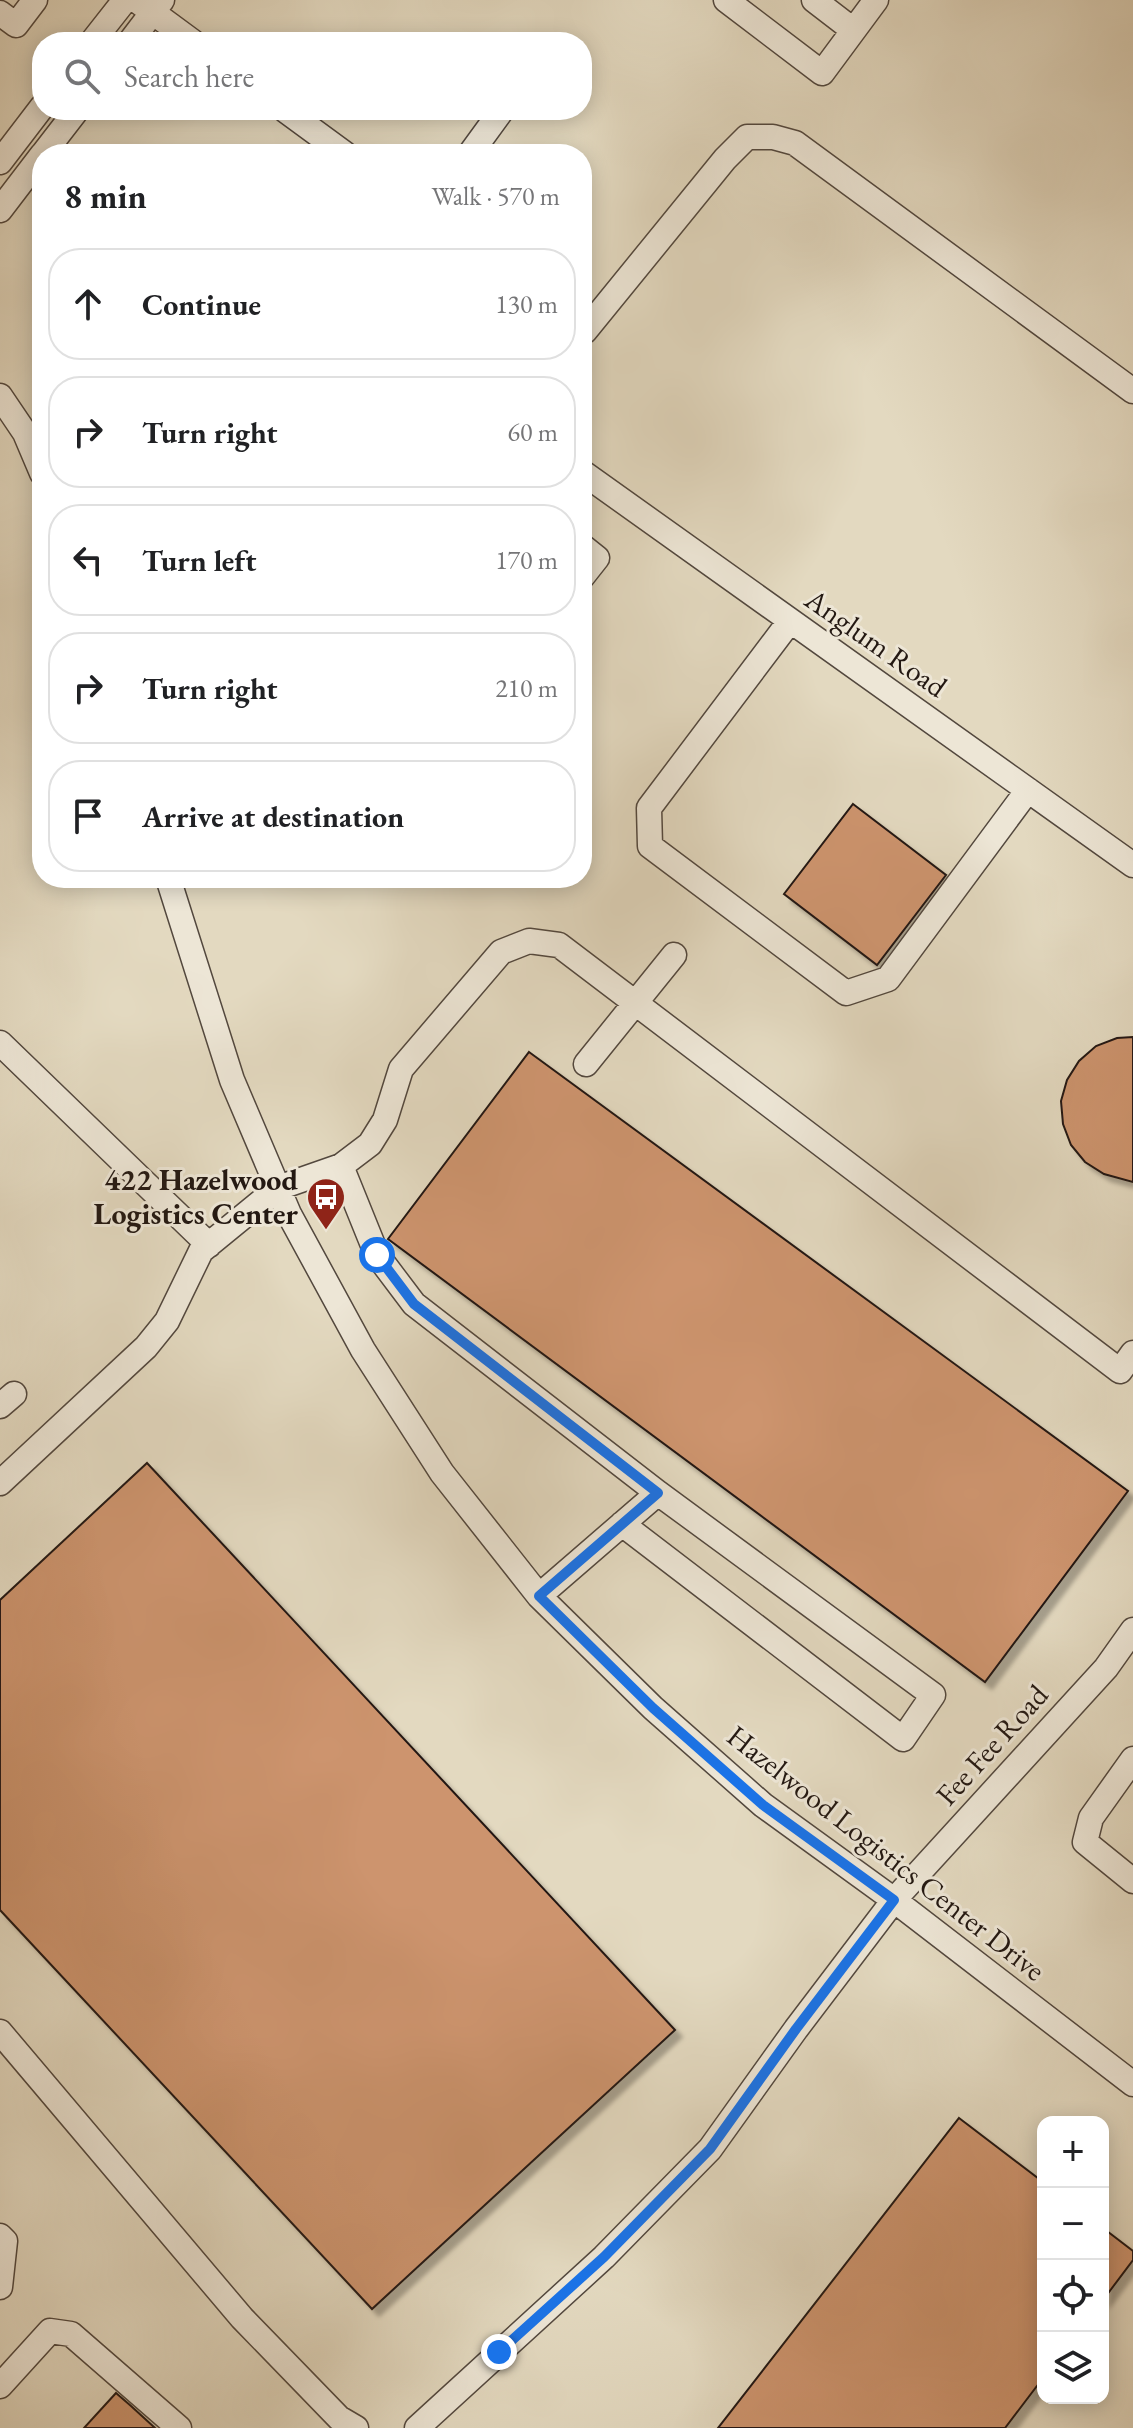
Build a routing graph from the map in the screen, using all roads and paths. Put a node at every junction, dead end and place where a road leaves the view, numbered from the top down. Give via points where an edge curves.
1 (35, 0) edge
2 (125, 0) edge
3 (726, 0) edge
4 (814, 0) edge
5 (876, 0) edge
6 (151, 4) edge
7 (0, 13) edge
8 (853, 30) junction
9 (100, 32) edge
10 (136, 32) edge
11 (182, 32) edge
12 (32, 120) edge
13 (69, 120) edge
14 (299, 120) edge
15 (495, 120) edge
16 (51, 144) edge
17 (331, 144) edge
18 (477, 144) edge
19 (0, 162) edge
20 (32, 168) edge
21 (0, 210) edge
22 (592, 320) edge
23 (1133, 391) edge
24 (0, 396) edge
25 (32, 449) edge
26 (592, 479) edge
27 (790, 621) junction
28 (1028, 790) junction
29 (1133, 865) edge
30 (171, 888) edge
31 (674, 955) dead end
32 (635, 1004) junction
33 (0, 1043) edge
34 (586, 1064) dead end
35 (341, 1166) junction
36 (278, 1188) junction
37 (209, 1245) junction
38 (1133, 1353) edge
39 (0, 1483) edge
40 (658, 1493) junction
41 (622, 1524) junction
42 (539, 1596) junction
43 (1133, 1630) edge
44 (1133, 1759) edge
45 (1133, 1881) edge
46 (894, 1900) junction
47 (0, 2032) edge
48 (1133, 2084) edge
49 (0, 2236) edge
50 (0, 2287) edge
51 (0, 2386) edge
52 (179, 2428) edge
53 (356, 2428) edge
54 (417, 2428) edge

1 - 7 street via 16,25
2 - 9 street
3 - 8 street via 822,73
4 - 8 street
5 - 8 street
6 - 10 street
6 - 11 street
12 - 19 street
13 - 16 street
14 - 17 street
15 - 18 street
20 - 21 street
22 - 23 street via 725,159 747,137 773,137 795,143
24 - 25 street
26 - 27 street, Anglum Road
27 - 28 street, Anglum Road
27 - 28 street via 649,808 650,846 846,993 888,979
28 - 29 street, Anglum Road
30 - 36 street, Hazelwood Logistics Center Drive via 232,1080
31 - 32 street
32 - 34 street
32 - 35 street via 559,945 529,941 501,952 401,1069 385,1120 370,1144
32 - 38 street via 1120,1371
33 - 37 street
35 - 36 street
35 - 40 street via 377,1255 414,1304
36 - 37 street
36 - 42 street, Hazelwood Logistics Center Drive via 379,1374 442,1473
37 - 39 street via 201,1251 167,1321 146,1347
40 - 41 street
40 - 41 street via 933,1695 903,1739
41 - 42 street
42 - 46 street, Hazelwood Logistics Center Drive via 653,1708 763,1805
43 - 46 street, Fee Fee Road via 1106,1668
44 - 45 street via 1091,1818 1085,1842
46 - 48 street, Hazelwood Logistics Center Drive
46 - 54 street, Fee Fee Road via 710,2149 604,2257
47 - 53 street via 242,2318 339,2418
49 - 50 street via 5,2241
51 - 52 street via 50,2331 71,2334

